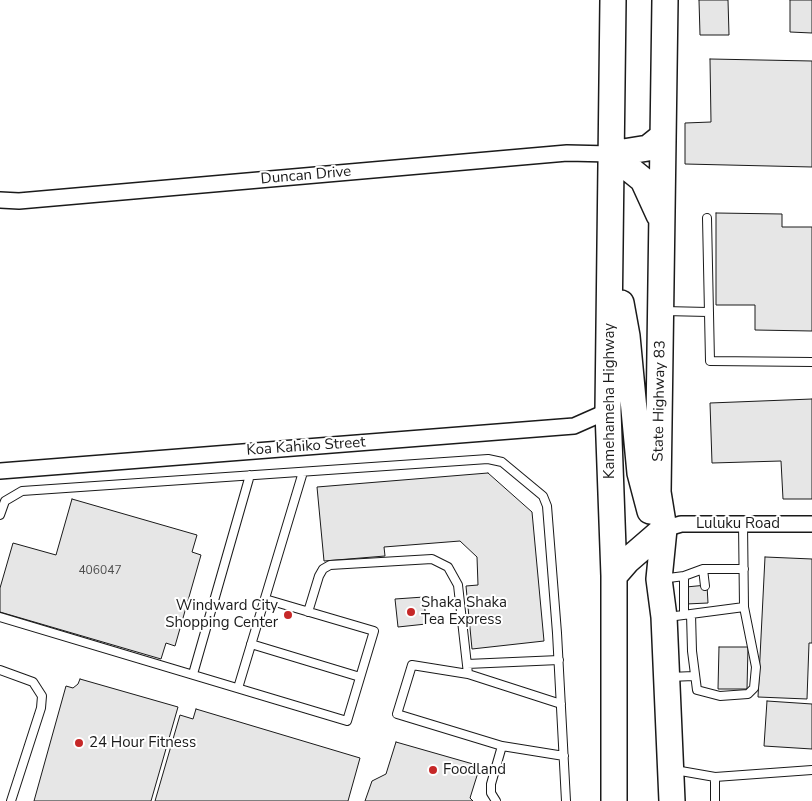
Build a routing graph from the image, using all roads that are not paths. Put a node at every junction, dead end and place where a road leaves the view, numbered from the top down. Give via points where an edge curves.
1 (613, 0) edge
2 (665, 0) edge
3 (663, 136) junction
4 (612, 154) junction
5 (0, 200) edge
6 (707, 218) dead end
7 (662, 222) junction
8 (611, 249) junction
9 (662, 311) junction
10 (708, 312) junction
11 (812, 362) edge
12 (608, 411) junction
13 (0, 471) edge
14 (303, 472) junction
15 (250, 475) junction
16 (0, 515) edge
17 (742, 524) junction
18 (812, 524) edge
19 (664, 529) junction
20 (703, 569) junction
21 (744, 569) junction
22 (614, 576) junction
23 (684, 576) junction
24 (659, 579) junction
25 (705, 586) dead end
26 (265, 599) junction
27 (744, 607) junction
28 (308, 612) junction
29 (680, 615) junction
30 (0, 617) edge
31 (251, 644) junction
32 (559, 660) junction
33 (467, 664) junction
34 (0, 670) edge
35 (192, 674) junction
36 (468, 674) junction
37 (694, 676) junction
38 (360, 677) junction
39 (667, 678) junction
40 (238, 688) junction
41 (561, 704) junction
42 (502, 746) junction
43 (564, 756) junction
44 (671, 769) junction
45 (812, 770) edge
46 (715, 777) junction
47 (12, 801) edge
48 (496, 801) edge
49 (566, 801) edge
50 (614, 801) edge
51 (672, 801) edge
52 (715, 801) edge

1 - 4 main road, Kamehameha Highway
2 - 3 main road, State Highway 83
3 - 4 main road via 648,148
3 - 7 main road, State Highway 83
4 - 5 street, Duncan Drive via 567,153 19,201
4 - 7 main road via 643,180
4 - 8 main road, Kamehameha Highway
6 - 10 lane
7 - 9 main road, State Highway 83
8 - 12 main road, Kamehameha Highway
8 - 19 main road via 627,336 640,473 652,515
9 - 10 lane
9 - 19 main road, State Highway 83 via 658,492
10 - 11 lane via 710,361
12 - 13 street, Koa Kahiko Street via 574,426
12 - 22 main road, Kamehameha Highway
14 - 15 lane
14 - 26 lane
14 - 32 lane via 488,459 506,465 543,496 547,506
15 - 16 lane via 22,491 5,501
15 - 35 lane
17 - 18 street, Luluku Road
17 - 19 street, Luluku Road via 681,524
17 - 21 lane
19 - 22 main road
19 - 24 main road, State Highway 83
20 - 21 lane
20 - 23 lane
20 - 25 lane
21 - 27 lane
22 - 50 main road, Kamehameha Highway
23 - 24 lane
23 - 29 lane
24 - 29 main road, State Highway 83
26 - 28 lane
26 - 31 lane
27 - 29 lane via 706,607
27 - 37 lane via 756,667 754,688 748,694 720,696 696,690
28 - 33 lane via 323,569 330,565 432,559 448,567 456,578
28 - 38 lane via 374,631
29 - 37 lane
29 - 39 main road, State Highway 83
30 - 35 lane
31 - 38 lane
31 - 40 lane
32 - 33 lane
32 - 41 lane
33 - 36 lane
34 - 47 lane via 33,682 42,696
35 - 40 lane
36 - 41 lane
36 - 42 lane via 412,665 397,714
37 - 39 lane
38 - 40 lane via 347,721
39 - 44 main road, State Highway 83
41 - 43 lane
42 - 43 lane
42 - 48 lane via 491,784 491,793
43 - 49 lane
44 - 46 lane
44 - 51 main road, State Highway 83
45 - 46 lane
46 - 52 lane

